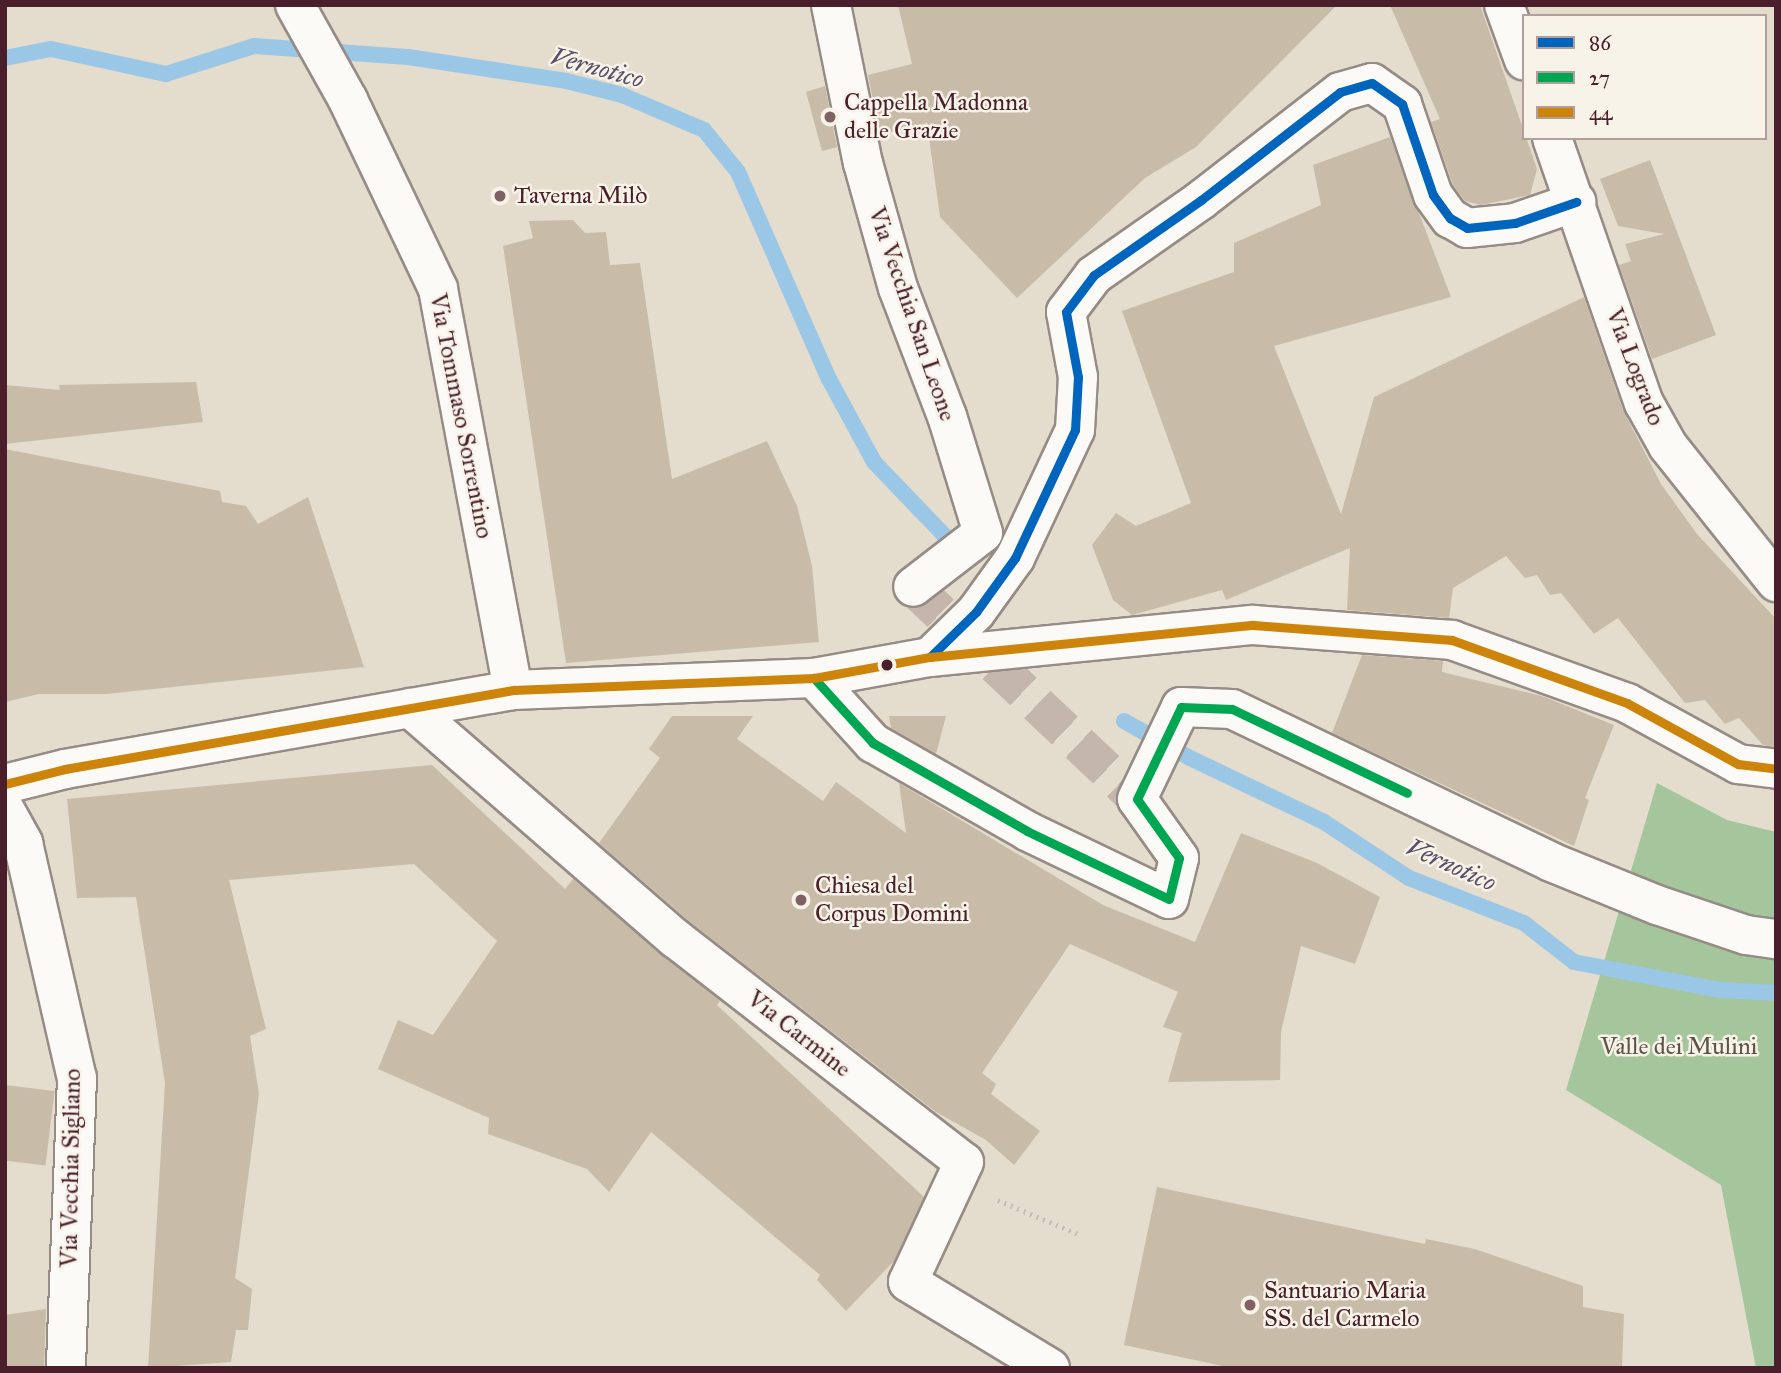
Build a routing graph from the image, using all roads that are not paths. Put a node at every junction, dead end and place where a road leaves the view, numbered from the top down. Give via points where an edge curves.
1 (295, 5) edge
2 (831, 5) edge
3 (1504, 5) edge
4 (1522, 54) edge
5 (1553, 140) edge
6 (1576, 202) junction
7 (1776, 582) edge
8 (913, 587) dead end
9 (930, 657) junction
10 (814, 678) junction
11 (513, 690) junction
12 (410, 708) junction
13 (1776, 769) edge
14 (5, 784) edge
15 (5, 810) edge
16 (1776, 939) edge
17 (66, 1368) edge
18 (1050, 1368) edge

1 - 11 street, Via Tommaso Sorrentino via 348,100 438,289
2 - 8 street, Via Vecchia San Leone via 863,163 898,288 947,416 983,533
3 - 4 street
5 - 6 street, Via Logrado
6 - 7 street, Via Logrado via 1644,403 1668,446
6 - 9 street via 1515,223 1467,228 1450,218 1433,195 1402,104 1371,83 1340,92 1201,200 1094,275 1066,312 1079,377 1075,430 1015,558 976,612
9 - 10 street
9 - 13 street via 1253,625 1452,640 1627,704 1738,764
10 - 11 street
10 - 16 street via 873,743 1027,831 1169,898 1179,858 1137,799 1181,707 1232,709 1551,862 1657,905 1746,935
11 - 12 street
12 - 14 street via 65,769
12 - 18 street, Via Carmine via 676,939 964,1162 908,1282
15 - 17 street, Via Vecchia Sigliano via 23,843 77,1078

